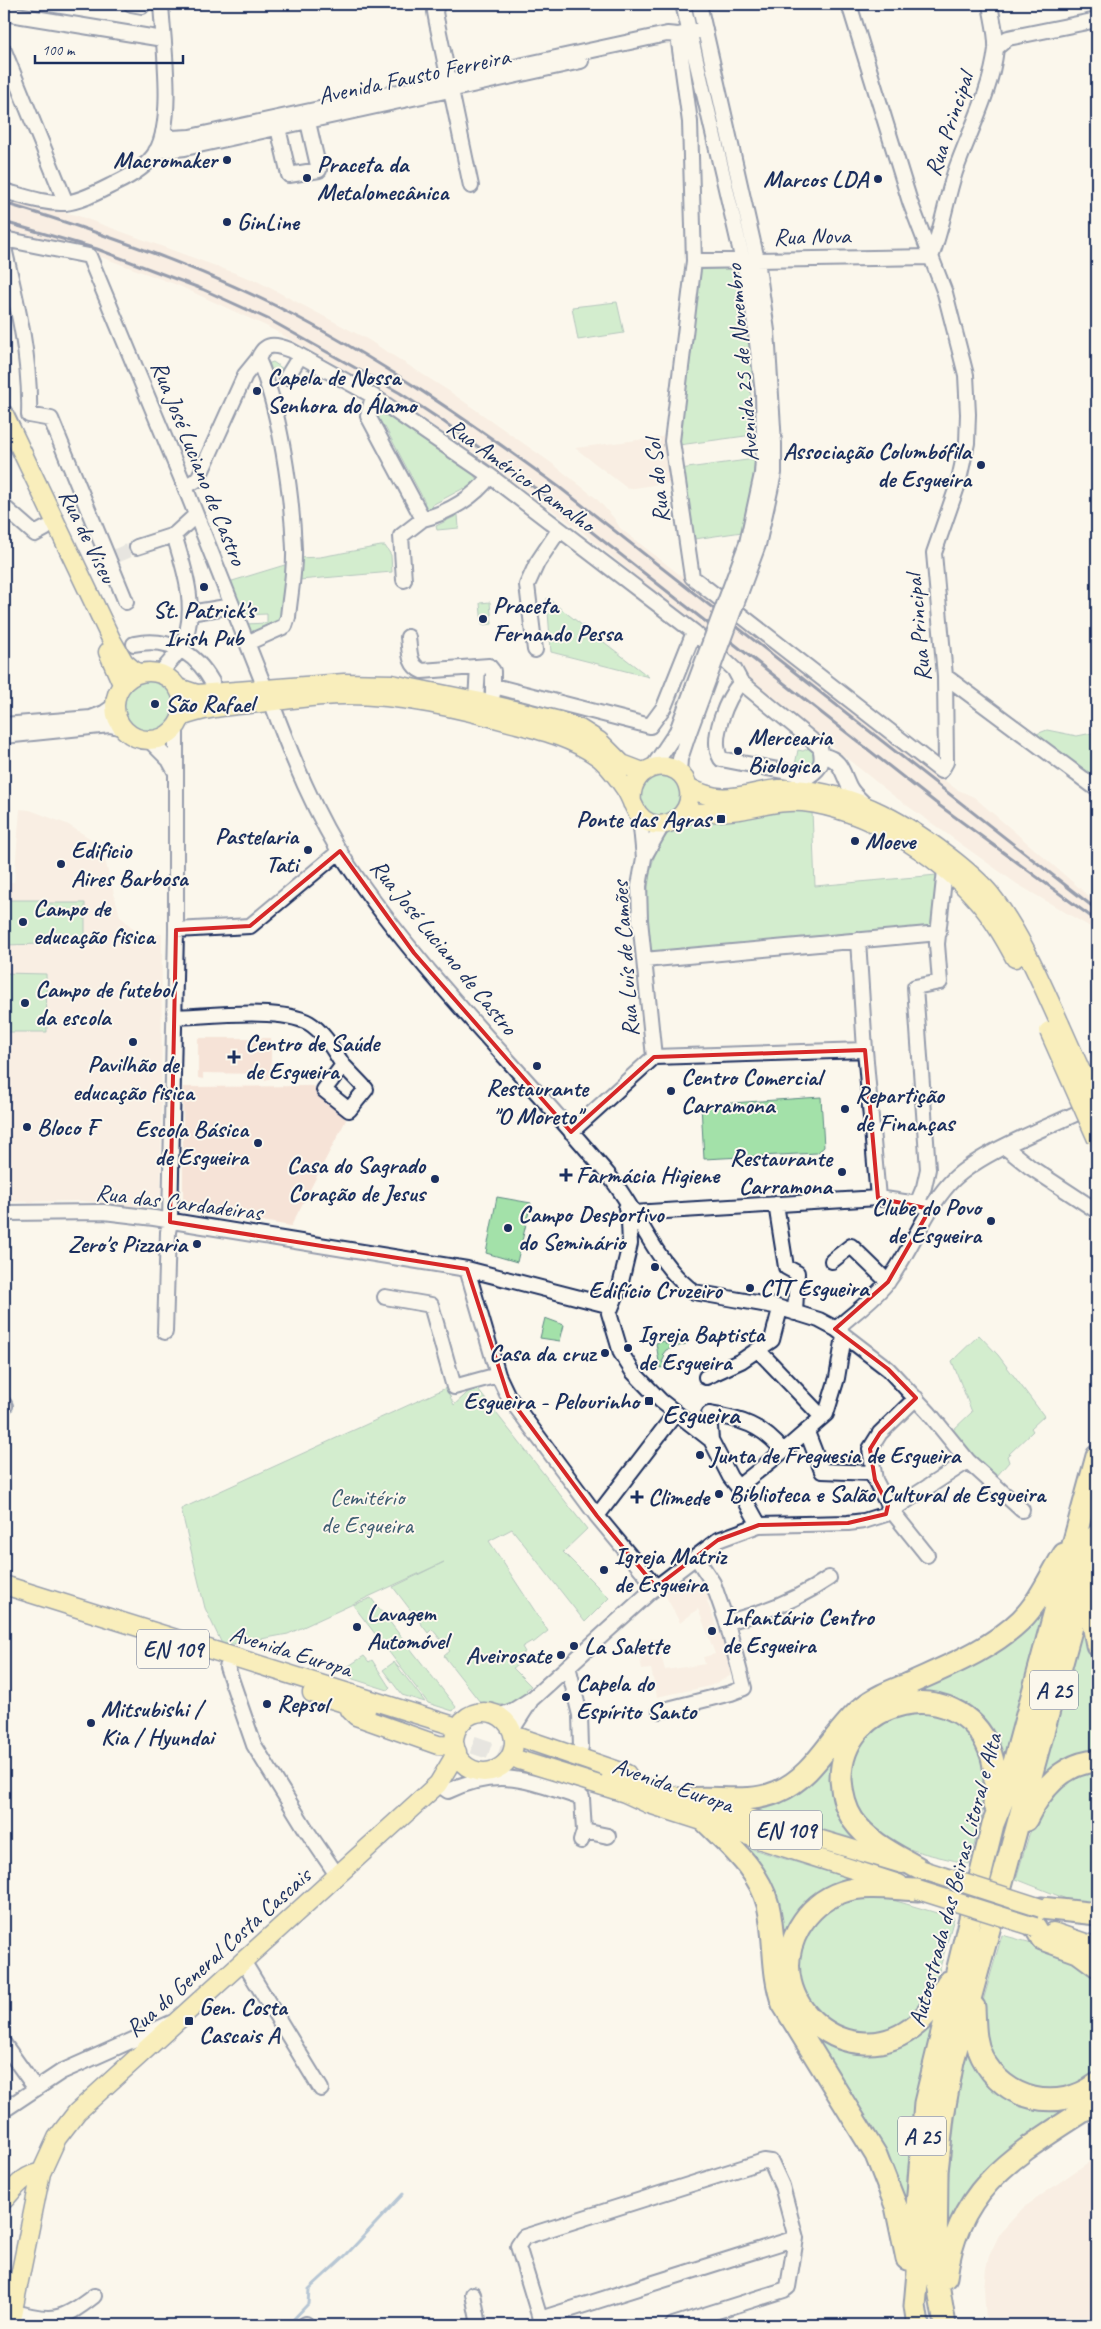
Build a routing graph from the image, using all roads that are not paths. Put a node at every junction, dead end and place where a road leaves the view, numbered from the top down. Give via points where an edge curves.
1 (160, 4) edge
2 (437, 4) edge
3 (683, 4) edge
4 (699, 4) edge
5 (850, 4) edge
6 (990, 4) edge
7 (4, 13) edge
8 (1097, 20) edge
9 (705, 29) junction
10 (684, 34) junction
11 (163, 39) junction
12 (996, 48) junction
13 (4, 51) edge
14 (450, 86) junction
15 (308, 122) junction
16 (278, 128) junction
17 (163, 132) junction
18 (156, 151) junction
19 (471, 186) dead end
20 (4, 192) edge
21 (66, 203) junction
22 (4, 239) edge
23 (4, 248) edge
24 (931, 256) junction
25 (750, 260) junction
26 (694, 261) junction
27 (300, 356) junction
28 (258, 359) junction
29 (287, 377) dead end
30 (373, 396) junction
31 (4, 414) edge
32 (4, 441) edge
33 (490, 476) junction
34 (185, 487) junction
35 (4, 507) edge
36 (196, 515) junction
37 (423, 519) junction
38 (46, 528) junction
39 (559, 530) junction
40 (174, 535) junction
41 (137, 547) tunnel mouth
42 (404, 580) dead end
43 (126, 602) dead end
44 (232, 606) junction
45 (190, 613) junction
46 (694, 632) junction
47 (408, 637) dead end
48 (248, 643) junction
49 (134, 644) dead end
50 (180, 649) junction
51 (535, 650) dead end
52 (478, 667) junction
53 (137, 673) junction
54 (160, 673) junction
55 (946, 676) junction
56 (212, 682) dead end
57 (741, 682) junction
58 (122, 684) junction
59 (494, 686) junction
60 (179, 688) junction
61 (268, 695) junction
62 (476, 701) junction
63 (114, 706) junction
64 (494, 706) junction
65 (179, 723) junction
66 (4, 726) edge
67 (123, 728) junction
68 (682, 733) junction
69 (4, 736) edge
70 (149, 740) junction
71 (823, 756) junction
72 (648, 770) junction
73 (175, 771) junction
74 (941, 772) joint
75 (808, 776) junction
76 (683, 780) junction
77 (793, 788) junction
78 (1097, 789) edge
79 (867, 807) junction
80 (636, 810) junction
81 (683, 814) junction
82 (665, 824) junction
83 (340, 851) junction
84 (644, 858) junction
85 (945, 870) junction
86 (176, 930) junction
87 (939, 932) junction
88 (858, 940) junction
89 (644, 960) junction
90 (174, 1017) junction
91 (1055, 1027) junction
92 (865, 1050) junction
93 (654, 1056) junction
94 (343, 1065) dead end
95 (1097, 1105) edge
96 (571, 1132) junction
97 (1097, 1138) edge
98 (1005, 1147) junction
99 (622, 1196) junction
100 (878, 1198) junction
101 (776, 1204) junction
102 (917, 1204) junction
103 (930, 1209) junction
104 (1096, 1210) edge
105 (4, 1213) edge
106 (633, 1213) junction
107 (170, 1222) junction
108 (645, 1234) junction
109 (630, 1235) junction
110 (832, 1261) dead end
111 (467, 1270) junction
112 (888, 1282) junction
113 (386, 1297) dead end
114 (611, 1306) junction
115 (780, 1309) junction
116 (795, 1313) junction
117 (165, 1332) dead end
118 (840, 1332) junction
119 (758, 1350) junction
120 (498, 1375) junction
121 (706, 1377) dead end
122 (916, 1398) junction
123 (675, 1414) junction
124 (822, 1417) junction
125 (809, 1428) junction
126 (711, 1440) junction
127 (783, 1452) junction
128 (1097, 1456) edge
129 (968, 1461) junction
130 (874, 1473) junction
131 (738, 1487) junction
132 (1022, 1510) dead end
133 (889, 1512) junction
134 (597, 1516) junction
135 (759, 1525) junction
136 (1097, 1535) edge
137 (1074, 1539) junction
138 (1097, 1545) edge
139 (927, 1554) dead end
140 (696, 1557) junction
141 (829, 1578) dead end
142 (4, 1585) edge
143 (656, 1587) junction
144 (4, 1596) edge
145 (727, 1622) junction
146 (1097, 1645) edge
147 (568, 1666) junction
148 (227, 1667) junction
149 (342, 1696) junction
150 (533, 1698) junction
151 (660, 1711) dead end
152 (499, 1716) junction
153 (467, 1718) junction
154 (520, 1739) junction
155 (450, 1741) junction
156 (581, 1746) dead end
157 (1097, 1761) edge
158 (500, 1767) junction
159 (470, 1768) junction
160 (443, 1777) junction
161 (652, 1796) junction
162 (687, 1799) junction
163 (706, 1822) junction
164 (993, 1824) junction
165 (608, 1836) dead end
166 (1014, 1846) junction
167 (338, 1875) junction
168 (919, 1880) junction
169 (1097, 1914) edge
170 (1038, 1917) junction
171 (1097, 1925) edge
172 (1097, 1947) edge
173 (243, 1961) junction
174 (1097, 1966) edge
175 (957, 1969) junction
176 (973, 1989) junction
177 (183, 2017) junction
178 (4, 2044) edge
179 (1097, 2084) edge
180 (36, 2089) junction
181 (321, 2089) dead end
182 (1097, 2102) edge
183 (4, 2110) edge
184 (41, 2173) junction
185 (4, 2200) edge
186 (796, 2238) junction
187 (473, 2294) dead end
188 (94, 2296) dead end
189 (944, 2315) edge
190 (917, 2316) edge
191 (9, 2317) edge
192 (541, 2322) edge
193 (479, 2325) edge
194 (674, 2325) edge

1 - 11 street
2 - 14 street via 435,12
3 - 10 street, Avenida 25 de Novembro
4 - 9 street, Avenida 25 de Novembro
5 - 24 street, Rua Principal via 910,202
6 - 12 street, Rua Principal
7 - 11 street
8 - 12 street via 1008,38
9 - 10 street
9 - 25 street, Avenida 25 de Novembro
10 - 14 street, Avenida Fausto Ferreira via 659,44
10 - 25 street, Avenida 25 de Novembro
10 - 26 street, Rua do Sol
11 - 17 street via 167,111
12 - 24 street, Rua Principal via 988,83 956,171 942,230
13 - 21 street
14 - 15 street, Avenida Fausto Ferreira
14 - 17 street, Avenida Fausto Ferreira via 190,137 172,138
14 - 19 street
15 - 16 street, Avenida Fausto Ferreira
15 - 16 street via 319,170 289,176
16 - 18 street, Avenida Fausto Ferreira
17 - 18 street
18 - 21 street via 128,178
20 - 21 street
22 - 34 street, Rua José Luciano de Castro via 89,256
23 - 43 street via 17,300 30,385 29,415 51,419 112,557
24 - 25 street, Rua Nova
24 - 55 street, Rua Principal via 966,375 968,414 958,484 934,553
25 - 26 street, Rua Nova
25 - 68 street, Avenida 25 de Novembro, bridge via 767,331 769,444 774,473 758,545
26 - 74 street, Rua do Sol via 672,441 692,577
27 - 28 street, Rua Américo Ramalho via 278,345 269,345
27 - 29 street
27 - 30 street, Rua Américo Ramalho
28 - 34 street via 245,375 198,479
28 - 48 street via 266,377 284,460 294,550 285,626
30 - 33 street, Rua Américo Ramalho
30 - 37 street via 368,416
31 - 53 main road, Rua de Viseu via 112,641 124,662
32 - 38 main road, Rua de Viseu
33 - 37 street via 471,496
33 - 39 street, Rua Américo Ramalho
34 - 36 street, Rua José Luciano de Castro
35 - 38 street via 35,534
36 - 40 street
36 - 44 street, Rua José Luciano de Castro
37 - 42 street via 401,536
38 - 58 main road, Rua de Viseu
39 - 46 street, Rua Américo Ramalho
39 - 51 street via 527,585
40 - 41 street
40 - 45 street
44 - 45 street
44 - 48 street, Rua José Luciano de Castro
45 - 50 street
46 - 57 street, Rua Américo Ramalho via 734,669
46 - 59 street via 664,707 650,726
47 - 52 street via 411,662 422,671
48 - 61 street, Rua José Luciano de Castro
49 - 50 street via 147,641
50 - 54 street
50 - 56 street via 195,658
52 - 59 street via 489,666
52 - 62 street
53 - 54 main road
53 - 58 main road
54 - 60 main road
55 - 74 street, Rua Principal via 946,762
55 - 78 street
57 - 71 street, Rua Américo Ramalho via 820,747
57 - 75 street via 728,700 716,739 721,759
58 - 63 main road
59 - 64 street
60 - 61 main road via 197,694
60 - 65 main road via 184,705
61 - 62 main road via 344,683 392,684
61 - 65 main road via 205,708
61 - 80 main road via 392,697 488,716 563,736 598,756 625,788
61 - 83 street, Rua José Luciano de Castro via 322,819
62 - 64 main road
63 - 66 street via 91,718
63 - 67 main road
64 - 72 main road via 560,721 599,741 622,764
65 - 70 main road via 161,738
65 - 73 street
67 - 69 street via 110,725
67 - 70 main road via 132,736
68 - 72 street, Avenida 25 de Novembro
68 - 76 street, Avenida 25 de Novembro via 680,759
70 - 73 street
71 - 75 street via 818,770
71 - 79 street, Rua Américo Ramalho via 840,764 850,789
72 - 76 main road via 666,767
72 - 80 main road via 632,788
73 - 86 street
75 - 77 street
76 - 77 main road via 708,796 732,798
76 - 81 main road via 689,798
77 - 79 main road via 818,791
79 - 91 main road via 914,830 990,893 1021,943
80 - 82 main road via 649,822
80 - 84 street, Rua Luís de Camões
81 - 82 main road
81 - 85 main road via 788,802 823,806 867,821 897,836 920,849
82 - 84 street, Rua Luís de Camões
83 - 86 street via 250,926
83 - 96 street, Rua José Luciano de Castro via 414,953
84 - 89 street, Rua Luís de Camões via 638,886
85 - 87 street
85 - 91 main road via 979,901
86 - 90 street
87 - 88 street
87 - 102 street via 940,982 914,987 928,1169
88 - 89 street
88 - 92 street
89 - 93 street, Rua Luís de Camões
90 - 94 street via 281,1014 297,1018 310,1024 324,1037
90 - 107 street
91 - 95 main road, bridge
91 - 97 main road, bridge
92 - 93 street
92 - 100 street
93 - 96 street
95 - 98 street
96 - 99 street, Rua José Luciano de Castro
98 - 103 street via 965,1170
98 - 104 street
99 - 106 street, Rua José Luciano de Castro
99 - 109 street
100 - 101 street
100 - 102 street
101 - 106 street
101 - 116 street via 786,1267 797,1273
102 - 103 street
103 - 112 street
105 - 107 street, Rua das Cardadeiras via 104,1212
106 - 108 street, Rua José Luciano de Castro
107 - 111 street, Rua das Cardadeiras
107 - 117 street
108 - 109 street
108 - 115 street, Rua José Luciano de Castro via 684,1285 694,1292
109 - 114 street via 620,1286
110 - 112 street via 851,1246
111 - 114 street, Rua das Cardadeiras
111 - 120 street
112 - 118 street
113 - 120 street via 432,1305 454,1387
114 - 123 street via 610,1323 633,1372
115 - 116 street, Rua José Luciano de Castro
115 - 119 street via 772,1340
116 - 118 street, Rua José Luciano de Castro via 819,1320
118 - 122 street, Rua José Luciano de Castro via 888,1369
118 - 124 street via 837,1378 826,1414
119 - 121 street
119 - 124 street
120 - 134 street via 508,1396
122 - 129 street, Rua José Luciano de Castro
122 - 130 street via 872,1443
123 - 126 street
123 - 134 street
124 - 125 street
125 - 127 street
125 - 130 street via 807,1432 822,1471
126 - 127 street via 709,1414 748,1423 773,1438
126 - 131 street
127 - 131 street
128 - 137 highway, Autoestrada das Beiras Litoral e Alta / A 25
129 - 132 street, Rua José Luciano de Castro
129 - 133 street
130 - 133 street
131 - 135 street
133 - 135 street via 848,1523
133 - 139 street
134 - 143 street
135 - 140 street via 718,1540
136 - 166 highway, Autoestrada das Beiras Litoral e Alta / A 25 via 1024,1797
137 - 162 highway via 1031,1608 1011,1628 977,1652 870,1702 846,1723 809,1769 790,1785 760,1798
137 - 164 highway, Autoestrada das Beiras Litoral e Alta / A 25 via 1006,1792
138 - 146 highway via 1092,1595
140 - 143 street
140 - 145 street via 713,1583
141 - 145 street via 798,1598
142 - 149 main road, Avenida Europa / EN 109
143 - 147 street
144 - 148 main road, Avenida Europa / EN 109
145 - 151 street via 744,1688
147 - 150 street
147 - 156 street via 580,1715
148 - 149 main road, Avenida Europa / EN 109
148 - 167 street via 254,1745
149 - 153 main road via 364,1688
149 - 155 main road, Avenida Europa / EN 109
150 - 152 street
150 - 154 street
152 - 153 main road via 483,1712
152 - 154 main road
153 - 155 main road
154 - 158 main road
154 - 161 main road via 631,1776
155 - 159 main road
155 - 160 main road via 443,1752
157 - 166 highway via 1076,1765 1054,1778 1032,1808
158 - 159 main road via 480,1772
158 - 161 main road via 514,1768 623,1802
159 - 160 main road, Rua do General Costa Cascais
160 - 165 street via 448,1791 494,1777 512,1778 582,1798 582,1836
160 - 167 main road, Rua do General Costa Cascais
161 - 162 main road, Avenida Europa / EN 109
161 - 163 main road, Avenida Europa / EN 109
162 - 168 main road, Avenida Europa / EN 109
163 - 168 main road, Avenida Europa / EN 109
163 - 190 highway via 744,1860 762,1887 769,1911 775,1974 781,1999 882,2169 901,2224
164 - 168 highway via 995,1778 992,1758 983,1737 968,1720 942,1706 926,1703 896,1706 877,1714 855,1734 845,1754 841,1780 845,1803 852,1819 864,1833
164 - 175 highway, Autoestrada das Beiras Litoral e Alta / A 25
166 - 176 highway, Autoestrada das Beiras Litoral e Alta / A 25
167 - 173 main road, Rua do General Costa Cascais
168 - 170 main road, Avenida Europa / EN 109, bridge
168 - 175 highway via 850,1890 832,1896 810,1912 795,1936 790,1955 790,1980 795,1996 806,2014 826,2032 846,2041 878,2044 897,2038 918,2024
169 - 170 highway
170 - 171 main road, Avenida Europa / EN 109
170 - 172 main road, Avenida Europa / EN 109
170 - 174 highway via 1042,1939 1078,1952
173 - 177 main road, Rua do General Costa Cascais
173 - 181 street
175 - 190 highway, Autoestrada das Beiras Litoral e Alta / A 25 via 925,2103 917,2207
176 - 179 highway via 978,2047 986,2063 1004,2084 1035,2099 1058,2101 1085,2092
176 - 189 highway, Autoestrada das Beiras Litoral e Alta / A 25 via 953,2061 937,2171 936,2272
177 - 180 street via 61,2072
177 - 184 main road, Rua do General Costa Cascais via 77,2112 57,2138
178 - 180 street
180 - 183 street
182 - 189 highway via 1008,2163 974,2197 952,2245
184 - 185 main road via 26,2178
184 - 191 main road, Rua do General Costa Cascais
186 - 192 street
186 - 192 street via 775,2168 771,2162 764,2161 524,2237 518,2246
186 - 194 street via 790,2282 784,2290
187 - 193 street
188 - 191 street via 57,2319

